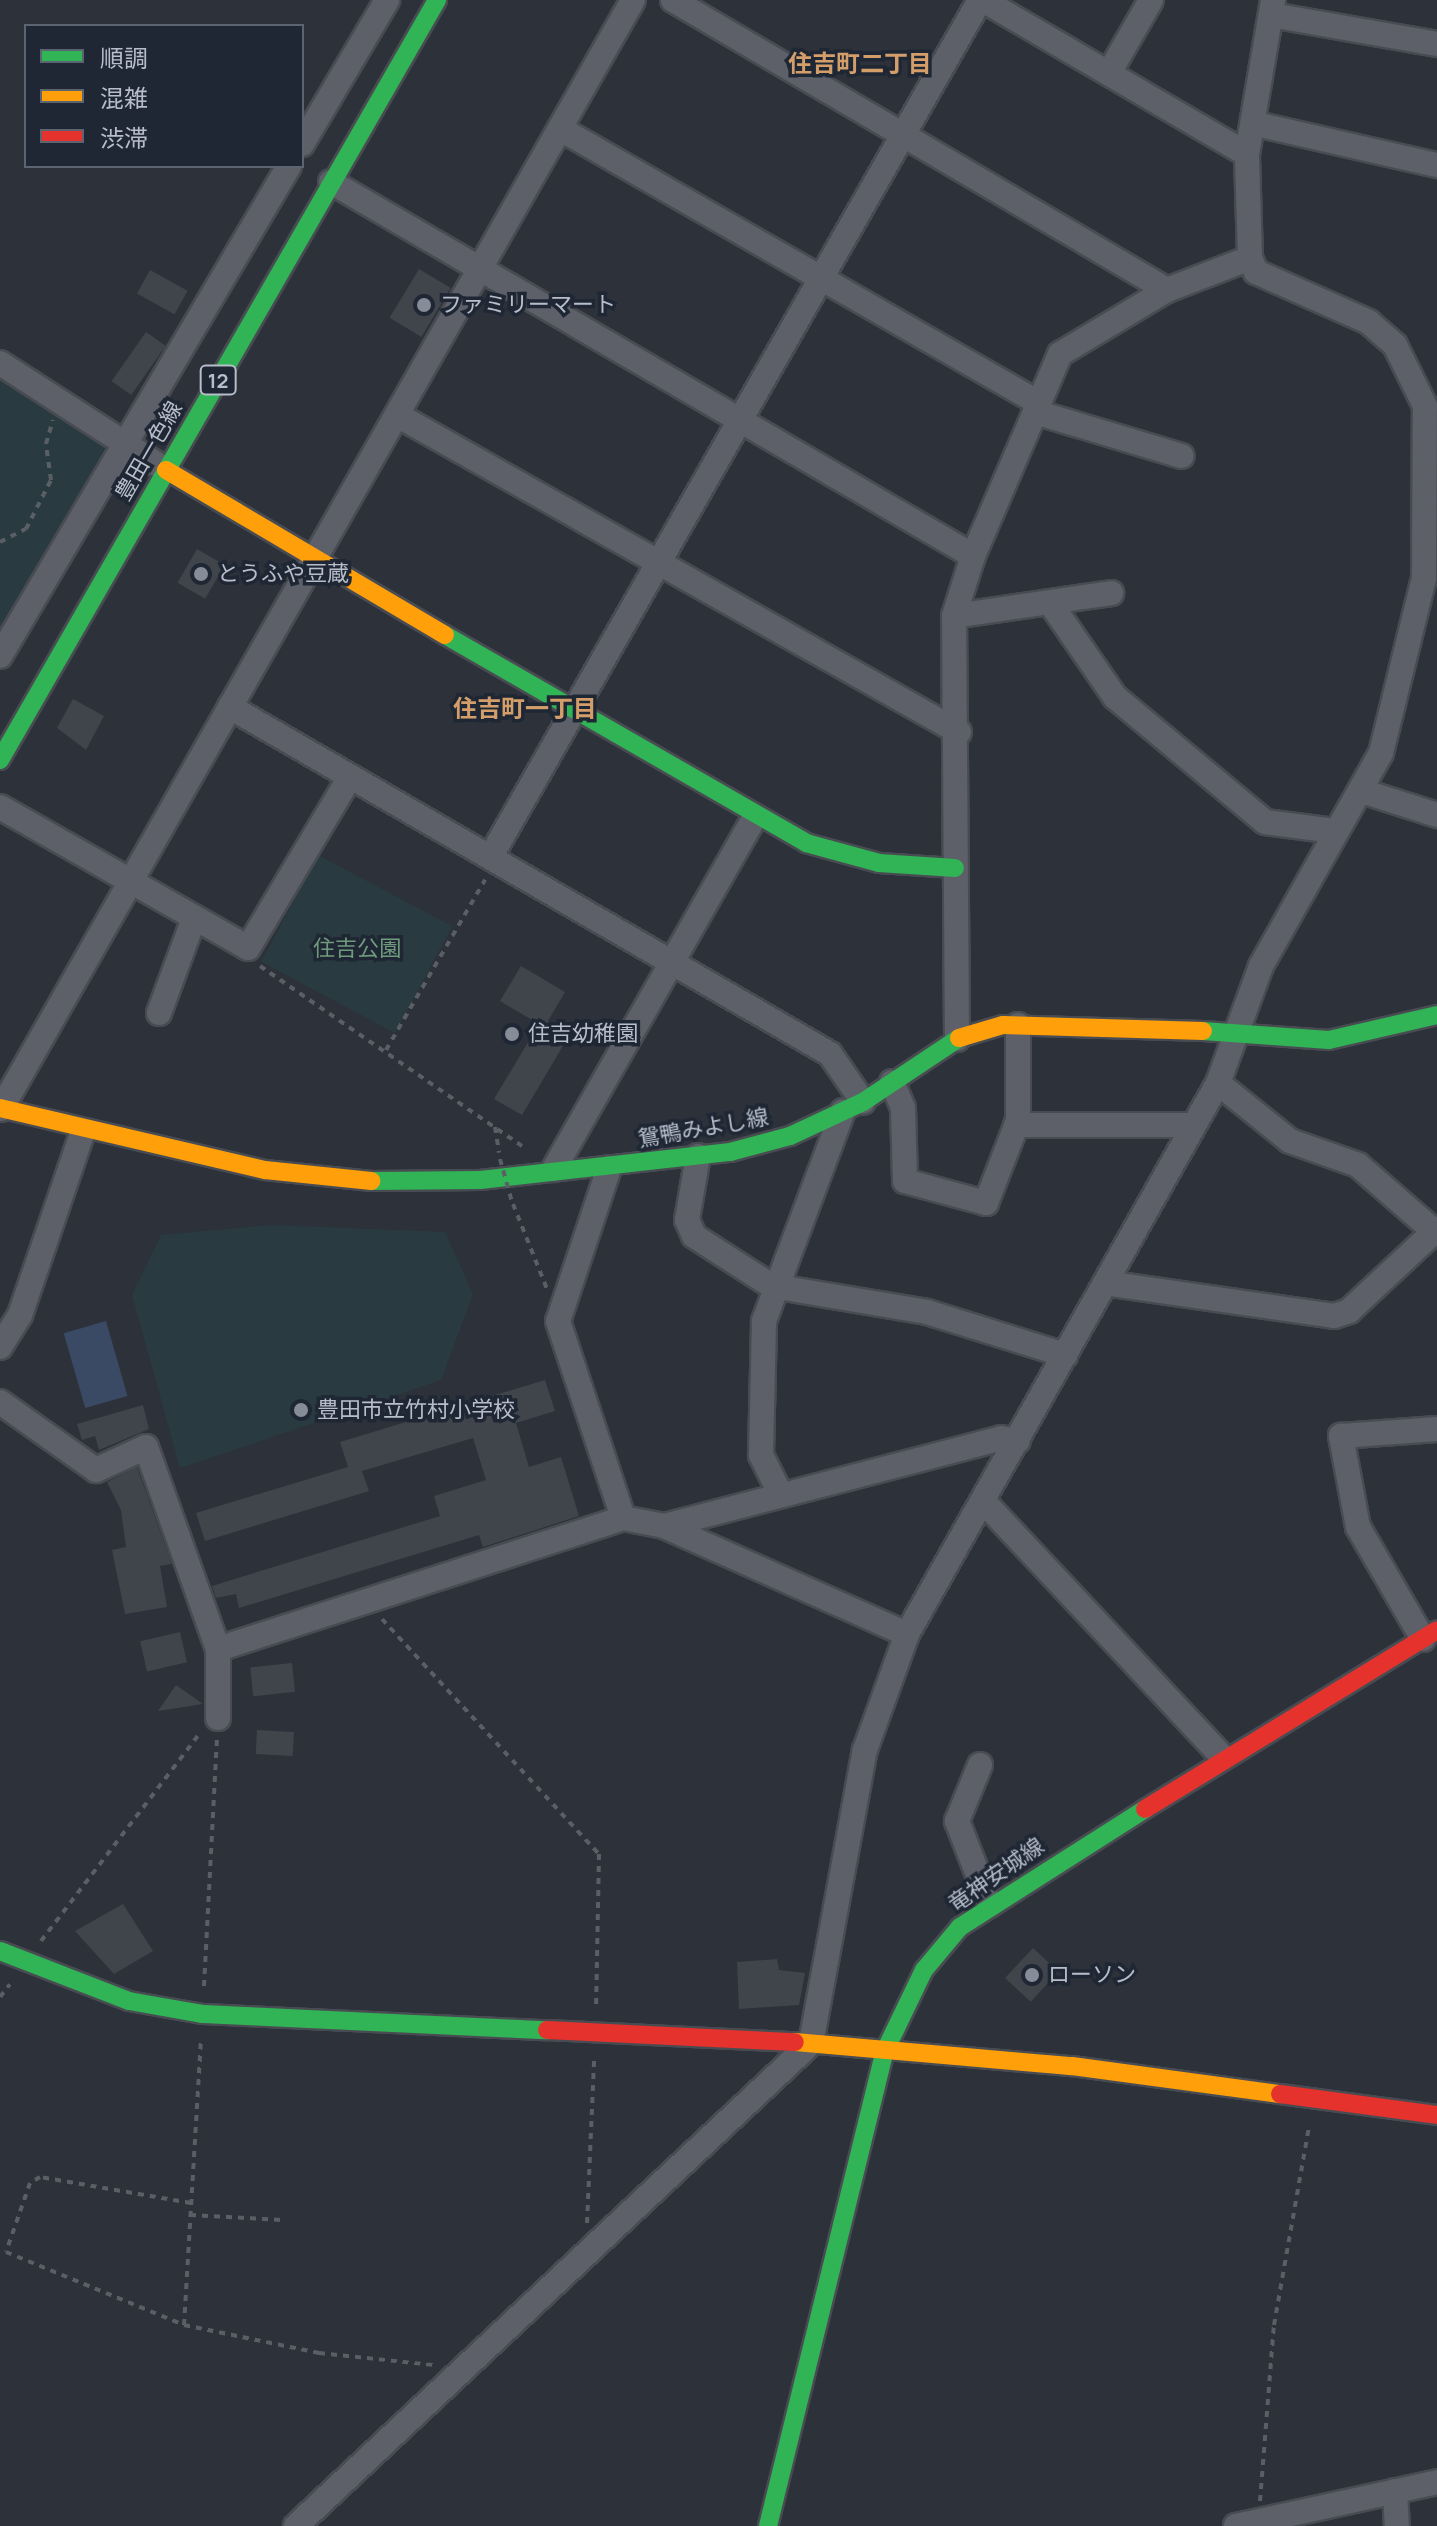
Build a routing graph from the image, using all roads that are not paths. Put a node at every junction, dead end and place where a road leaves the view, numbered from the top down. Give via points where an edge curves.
1 (387, 0) edge
2 (437, 0) edge
3 (633, 0) edge
4 (673, 0) edge
5 (981, 0) edge
6 (1151, 0) edge
7 (1272, 7) edge
8 (1437, 44) edge
9 (1109, 73) junction
10 (1256, 124) junction
11 (564, 131) junction
12 (900, 135) junction
13 (304, 141) edge
14 (1247, 154) junction
15 (1437, 165) edge
16 (288, 168) edge
17 (331, 182) junction
18 (1250, 258) junction
19 (482, 272) junction
20 (822, 280) junction
21 (1167, 290) junction
22 (0, 363) edge
23 (1431, 407) edge
24 (1037, 408) junction
25 (399, 416) junction
26 (741, 420) junction
27 (127, 440) junction
28 (1182, 456) dead end
29 (166, 470) junction
30 (973, 556) junction
31 (313, 558) junction
32 (659, 566) junction
33 (1111, 593) dead end
34 (1051, 604) junction
35 (954, 616) junction
36 (1426, 640) edge
37 (0, 656) edge
38 (230, 707) junction
39 (574, 709) junction
40 (959, 732) junction
41 (0, 760) edge
42 (350, 777) junction
43 (1365, 792) junction
44 (0, 807) edge
45 (1437, 815) edge
46 (754, 818) junction
47 (1334, 831) junction
48 (491, 856) junction
49 (955, 868) junction
50 (130, 882) junction
51 (193, 921) junction
52 (670, 961) junction
53 (159, 1013) dead end
54 (1437, 1015) edge
55 (1018, 1025) junction
56 (1236, 1032) junction
57 (957, 1039) junction
58 (892, 1082) junction
59 (1218, 1083) junction
60 (853, 1106) junction
61 (0, 1108) edge
62 (1016, 1125) junction
63 (1193, 1125) junction
64 (83, 1131) junction
65 (698, 1156) junction
66 (609, 1168) junction
67 (554, 1169) junction
68 (1436, 1231) edge
69 (1105, 1283) junction
70 (772, 1286) junction
71 (0, 1347) edge
72 (1065, 1355) junction
73 (0, 1402) edge
74 (1437, 1429) edge
75 (1018, 1441) junction
76 (781, 1495) junction
77 (985, 1503) junction
78 (623, 1518) junction
79 (664, 1526) junction
80 (907, 1634) junction
81 (1430, 1635) edge
82 (218, 1649) junction
83 (218, 1718) road end
84 (1223, 1757) junction
85 (980, 1765) dead end
86 (990, 1905) junction
87 (0, 1951) edge
88 (811, 2043) junction
89 (884, 2053) junction
90 (1437, 2115) edge
91 (1437, 2482) edge
92 (1395, 2491) junction
93 (1247, 2523) edge
94 (296, 2526) edge
95 (768, 2526) edge
96 (1397, 2526) edge

1 - 13 street
2 - 17 street, 豊田一色線 / 12
3 - 11 street
4 - 12 street
5 - 9 street
5 - 12 street
6 - 9 street
7 - 8 street
7 - 10 street
9 - 14 street
10 - 14 street
10 - 15 street
11 - 19 street
11 - 20 street
12 - 20 street
12 - 21 street
14 - 18 street
16 - 27 street
17 - 19 street
17 - 29 street, 豊田一色線 / 12
18 - 21 street
18 - 23 street via 1256,272 1369,322 1395,345
19 - 25 street
19 - 26 street
20 - 24 street
20 - 26 street
21 - 24 street via 1060,354
22 - 27 street
23 - 36 street
24 - 28 street
24 - 30 street
25 - 31 street
25 - 32 street
26 - 30 street
26 - 32 street
27 - 29 street
27 - 37 street
29 - 31 street
29 - 41 street, 豊田一色線 / 12
30 - 35 street
31 - 38 street
31 - 39 street
32 - 39 street
32 - 40 street
33 - 34 street
34 - 35 street
34 - 47 street via 1115,697 1182,756 1265,822
35 - 40 street
36 - 43 street
38 - 42 street
38 - 50 street
39 - 46 street
39 - 48 street
40 - 49 street
42 - 48 street
42 - 51 street via 248,948
43 - 45 street
43 - 47 street
44 - 50 street
46 - 49 street via 806,843 879,863
46 - 52 street
47 - 56 street via 1261,966
48 - 52 street
49 - 57 street
50 - 51 street
50 - 61 street
51 - 53 street
52 - 60 street via 830,1054
52 - 67 street
54 - 56 street, 鴛鴨みよし線 via 1329,1040
55 - 56 street, 鴛鴨みよし線
55 - 57 street, 鴛鴨みよし線
55 - 62 street
56 - 59 street
57 - 58 street, 鴛鴨みよし線
58 - 60 street, 鴛鴨みよし線
58 - 62 street via 903,1108 905,1181 986,1203
59 - 63 street
59 - 68 street via 1290,1141 1358,1165
60 - 65 street, 鴛鴨みよし線 via 790,1136
60 - 70 street
61 - 64 street, 鴛鴨みよし線
62 - 63 street
63 - 69 street
64 - 67 street, 鴛鴨みよし線 via 265,1170 366,1181 480,1180
64 - 71 street via 20,1315
65 - 66 street, 鴛鴨みよし線
65 - 70 street via 687,1220 694,1236
66 - 67 street, 鴛鴨みよし線
66 - 78 street via 558,1321
68 - 69 street via 1349,1311 1334,1316
69 - 72 street
70 - 72 street via 927,1312
70 - 76 street via 764,1321 768,1374 758,1417 761,1455
72 - 75 street
73 - 82 street via 96,1470 146,1447
74 - 81 street via 1341,1436 1358,1527
75 - 76 street via 1001,1438
75 - 77 street
76 - 79 street
77 - 80 street
77 - 84 street
78 - 79 street
78 - 82 street
79 - 80 street
80 - 88 street via 865,1750
81 - 84 street, 竜神安城線
82 - 83 street
84 - 86 street, 竜神安城線
85 - 86 street via 957,1821
86 - 89 street, 竜神安城線 via 924,1970
87 - 88 street via 23,1965 129,2001 202,2014
88 - 89 street
88 - 94 street
89 - 90 street via 1072,2066
89 - 95 street, 竜神安城線
91 - 92 street
92 - 93 street
92 - 96 street

